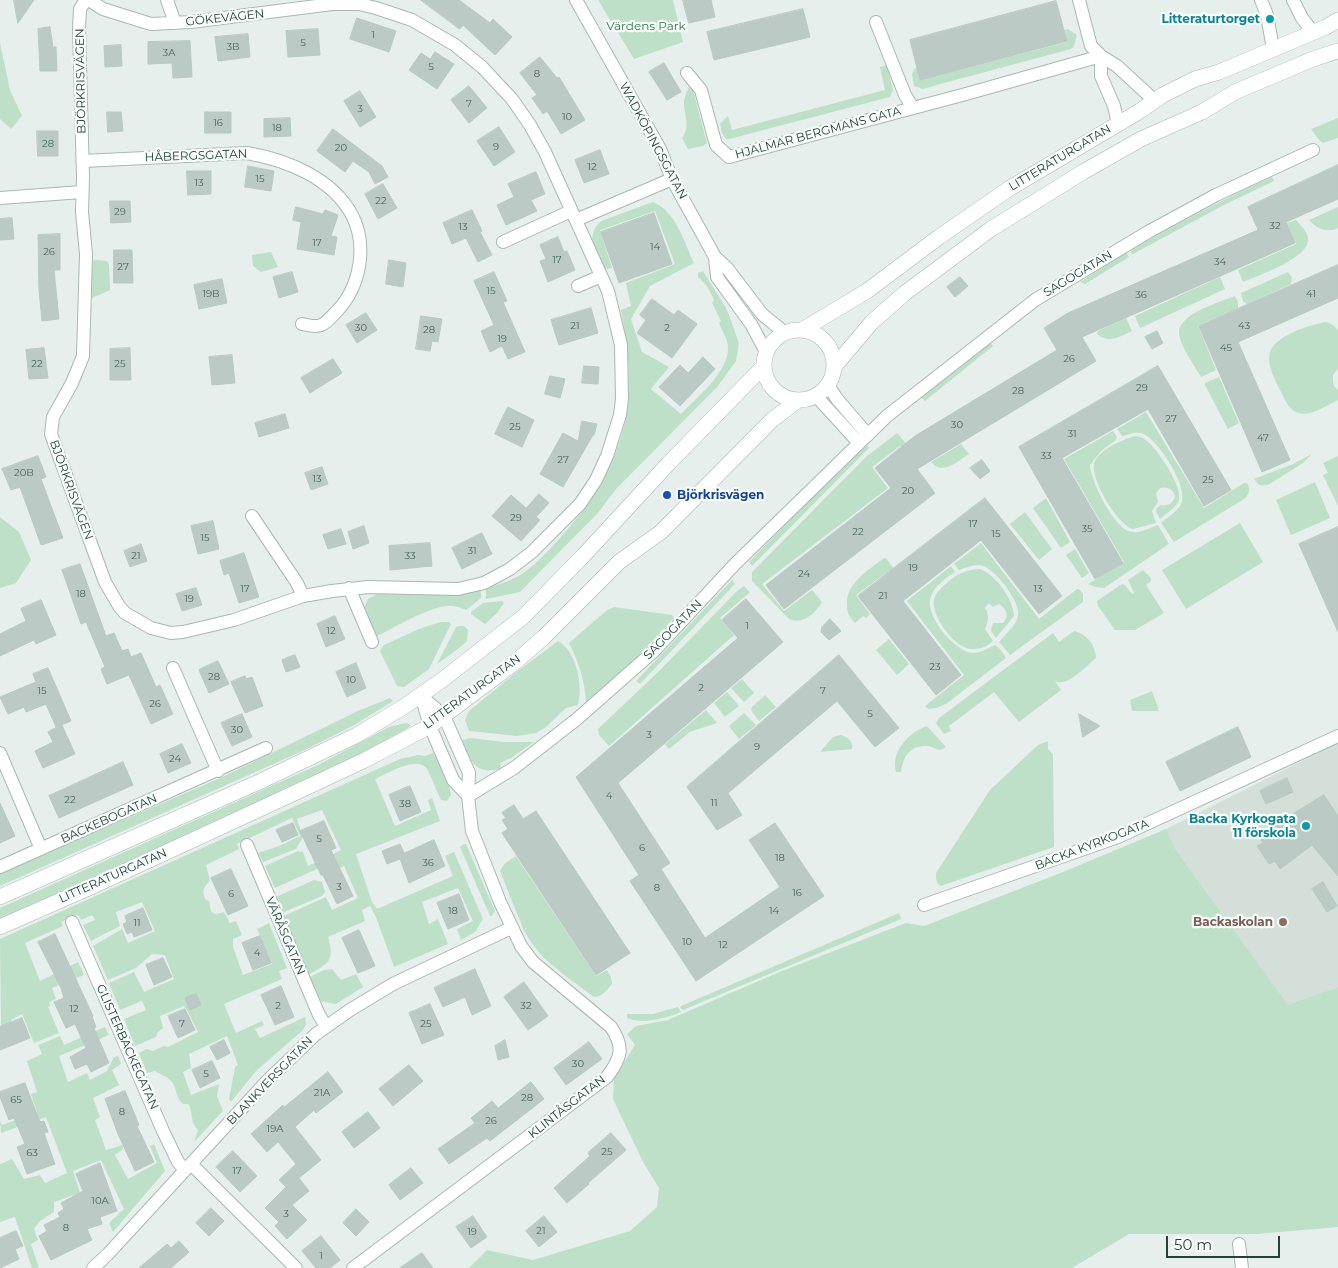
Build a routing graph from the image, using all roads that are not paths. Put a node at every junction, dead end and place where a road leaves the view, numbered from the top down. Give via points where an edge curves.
1 (87, 0) edge
2 (167, 0) edge
3 (576, 0) edge
4 (1079, 0) edge
5 (1261, 0) edge
6 (1293, 0) edge
7 (360, 2) edge
8 (1338, 20) edge
9 (876, 22) dead end
10 (175, 23) junction
11 (1312, 32) junction
12 (1273, 49) junction
13 (1338, 51) edge
14 (1101, 56) junction
15 (687, 73) dead end
16 (1155, 101) junction
17 (914, 108) junction
18 (1118, 124) junction
19 (1313, 150) dead end
20 (83, 160) junction
21 (672, 179) junction
22 (82, 192) junction
23 (0, 198) edge
24 (573, 215) junction
25 (503, 242) dead end
26 (715, 257) junction
27 (601, 276) junction
28 (578, 286) dead end
29 (302, 324) dead end
30 (802, 330) junction
31 (785, 333) junction
32 (765, 359) junction
33 (834, 367) junction
34 (828, 385) junction
35 (816, 396) junction
36 (797, 401) junction
37 (864, 439) junction
38 (252, 516) dead end
39 (349, 588) junction
40 (304, 596) junction
41 (372, 642) dead end
42 (173, 668) dead end
43 (420, 695) junction
44 (444, 716) junction
45 (430, 726) junction
46 (1338, 736) edge
47 (266, 748) dead end
48 (0, 753) edge
49 (218, 771) junction
50 (468, 796) junction
51 (247, 845) dead end
52 (41, 849) junction
53 (0, 867) edge
54 (0, 897) edge
55 (924, 905) dead end
56 (72, 922) dead end
57 (0, 926) edge
58 (511, 928) junction
59 (326, 1026) junction
60 (188, 1167) junction
61 (1239, 1244) dead end
62 (93, 1268) edge
63 (296, 1268) edge
64 (353, 1268) edge
65 (1242, 1268) edge

1 - 10 street, GÖKEVÄGEN via 139,21
1 - 20 street, BJÖRKRISVÄGEN via 80,9 79,28
2 - 10 street, GÖKEVÄGEN
3 - 21 street, WADKÖPINGSGATAN via 660,149
4 - 14 street via 1091,46
5 - 12 street
6 - 11 street
7 - 10 street, GÖKEVÄGEN
7 - 24 street, GÖKEVÄGEN via 421,24 482,67 530,125
8 - 11 street, LITTERATURGATAN
9 - 17 street, HJALMAR BERGMANS GATA via 905,95
11 - 12 street, LITTERATURGATAN
12 - 16 street, LITTERATURGATAN via 1195,79
13 - 33 street, LITTERATURGATAN via 1313,58 1235,92 1197,114 1141,139 1024,208 905,293 872,322
14 - 16 street via 1117,66
14 - 17 street, HJALMAR BERGMANS GATA
14 - 18 street via 1101,76
15 - 17 street, HJALMAR BERGMANS GATA via 701,90 716,145 729,157
16 - 18 street, LITTERATURGATAN
18 - 30 street, LITTERATURGATAN via 1010,188 867,291
19 - 37 street, SAGOGATAN via 1216,195 1034,300 887,416
20 - 22 street, BJÖRKRISVÄGEN
20 - 29 street, HÅBERGSGATAN via 247,153 295,167 325,184 341,199 358,229 358,272 352,292 324,325
21 - 24 street
21 - 26 street, WADKÖPINGSGATAN
22 - 23 street
22 - 40 street, BJÖRKRISVÄGEN via 86,254 82,356 54,417 51,434 105,582 118,606 151,628 172,633 199,630
24 - 25 street
24 - 27 street, GÖKEVÄGEN
26 - 31 street, WADKÖPINGSGATAN via 762,314
26 - 32 street, WADKÖPINGSGATAN via 718,277 751,324
27 - 28 street
27 - 39 street, BJÖRKRISVÄGEN via 608,291 621,345 622,400 606,459 580,504 532,552 484,583 458,589
30 - 31 street, LITTERATURGATAN
30 - 33 street via 817,335 825,342 832,354
31 - 32 street via 774,340
32 - 36 street via 766,378 773,390 784,398
32 - 43 street via 584,555 523,616
33 - 34 street, LITTERATURGATAN
34 - 35 street, LITTERATURGATAN
34 - 37 street
35 - 36 street, LITTERATURGATAN
35 - 37 street
36 - 44 street, LITTERATURGATAN via 766,426 661,532 619,562 532,648
37 - 50 street, SAGOGATAN via 735,564 654,651 577,720 514,768
38 - 40 street
39 - 40 street, BJÖRKRISVÄGEN
39 - 41 street
42 - 49 street
43 - 44 street
43 - 45 street
43 - 54 street via 357,735 276,774
44 - 45 street, LITTERATURGATAN
44 - 50 street, KLINTÅSGATAN via 469,773
45 - 50 street via 453,780
45 - 57 street, LITTERATURGATAN via 305,788
46 - 55 street, BACKA KYRKOGATA via 1118,837
47 - 49 street, BACKEBOGATAN
48 - 52 street
49 - 52 street, BACKEBOGATAN
50 - 58 street, KLINTÅSGATAN via 472,831
51 - 59 street, VÄRÅSGATAN via 318,1015
52 - 53 street, BACKEBOGATAN
56 - 60 street, GLISTERBACKEGATAN via 166,1137 178,1162
58 - 59 street, BLANKVERSGATAN via 393,984
58 - 64 street, KLINTÅSGATAN via 534,962 611,1027 620,1047 617,1063 607,1077
59 - 60 street, BLANKVERSGATAN via 268,1080
60 - 62 street, BLANKVERSGATAN
60 - 63 street, GLISTERBACKEGATAN
61 - 65 street

